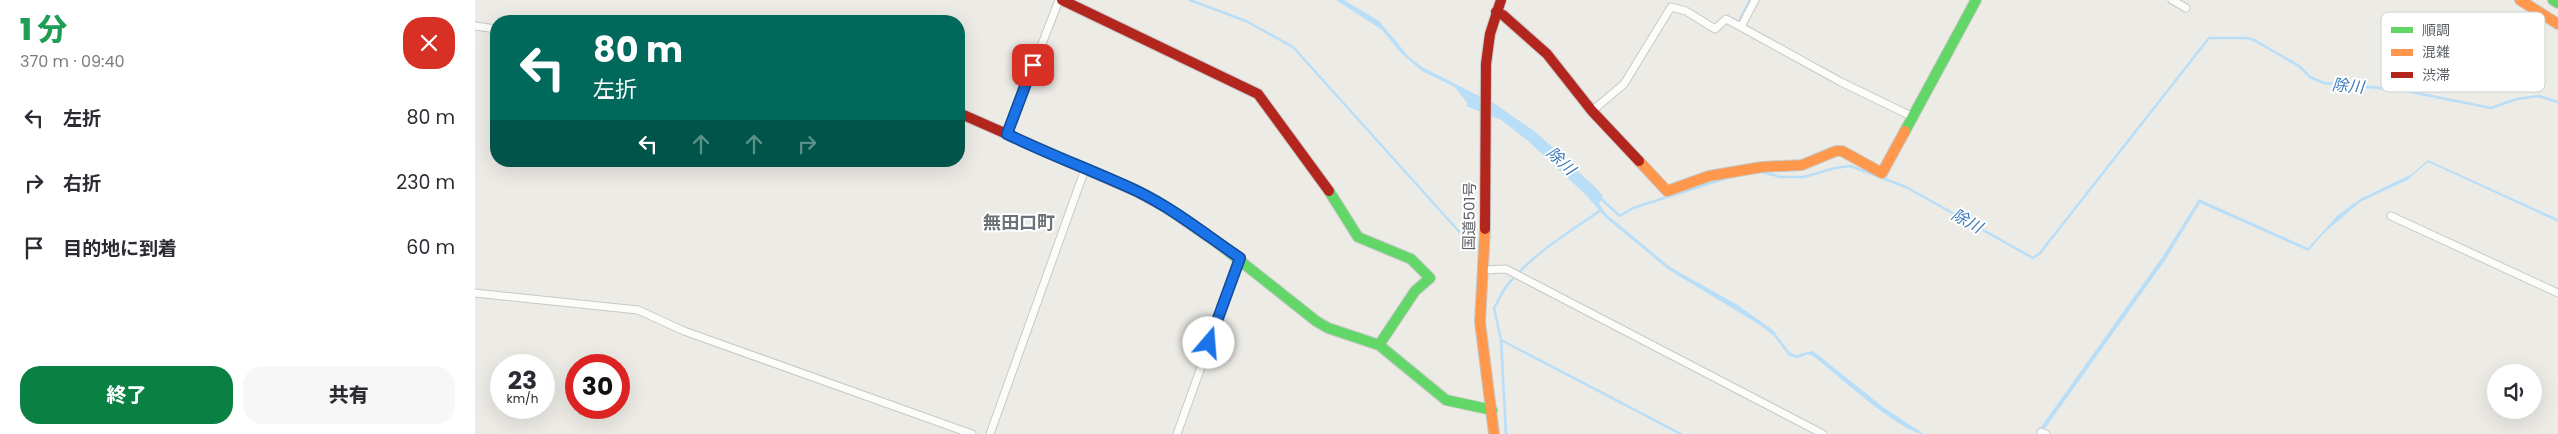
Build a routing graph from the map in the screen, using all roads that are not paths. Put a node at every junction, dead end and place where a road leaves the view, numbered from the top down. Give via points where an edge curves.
1 (1060, 0) edge
2 (1501, 0) edge
3 (1755, 0) edge
4 (1976, 0) edge
5 (2171, 0) edge
6 (2520, 0) edge
7 (2553, 0) edge
8 (2558, 3) edge
9 (2187, 8) dead end
10 (1496, 12) junction
11 (2539, 12) edge
12 (2545, 16) edge
13 (2558, 24) edge
14 (475, 26) edge
15 (1741, 27) junction
16 (490, 28) edge
17 (1592, 112) junction
18 (965, 116) edge
19 (1913, 116) junction
20 (1007, 134) junction
21 (1085, 169) junction
22 (2391, 216) dead end
23 (1240, 258) junction
24 (1482, 270) junction
25 (475, 293) edge
26 (2558, 293) edge
27 (1379, 345) junction
28 (1492, 410) junction
29 (972, 434) edge
30 (990, 434) edge
31 (1177, 434) edge
32 (1494, 434) edge
33 (1823, 434) edge

1 - 20 street
1 - 27 main road via 1259,94 1335,199 1358,237 1411,259 1430,278 1415,292
2 - 10 main road, 国道501号
3 - 15 street
4 - 19 main road
5 - 9 street
6 - 11 main road
7 - 8 main road
10 - 17 main road via 1547,54
10 - 24 main road, 国道501号 via 1484,95 1485,227
12 - 13 main road
14 - 16 street
15 - 17 street via 1726,19 1715,29 1686,11 1671,7 1624,84
15 - 19 street via 1841,82
17 - 19 main road via 1667,190 1737,170 1802,165 1836,151 1842,151 1882,173
18 - 20 main road
20 - 21 main road
21 - 23 main road via 1167,208
21 - 30 street
22 - 26 street
23 - 27 main road via 1316,321
23 - 31 street
24 - 28 main road, 国道501号 via 1480,322
24 - 33 street via 1506,269
25 - 29 street via 638,310 703,338
27 - 28 main road via 1446,400
28 - 32 main road, 国道501号

